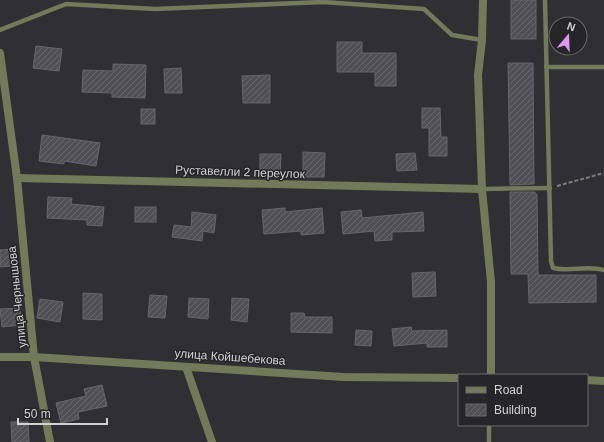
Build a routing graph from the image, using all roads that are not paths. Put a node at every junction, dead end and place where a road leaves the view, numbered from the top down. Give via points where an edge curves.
1 (483, 0) edge
2 (545, 0) edge
3 (0, 30) edge
4 (482, 40) junction
5 (0, 53) edge
6 (546, 67) junction
7 (604, 67) edge
8 (17, 178) junction
9 (550, 188) junction
10 (482, 189) junction
11 (604, 270) edge
12 (0, 357) edge
13 (34, 357) junction
14 (186, 366) junction
15 (491, 374) edge
16 (458, 378) edge
17 (588, 380) edge
18 (604, 381) edge
19 (489, 426) edge
20 (50, 442) edge
21 (212, 442) edge
22 (489, 442) edge

1 - 4 street
2 - 6 lane
3 - 4 lane via 66,4 155,9 322,2 424,9 452,35
4 - 10 street via 478,75
5 - 8 street, улица Чернышова
6 - 7 lane
6 - 9 lane
8 - 10 street, Руставелли 2 переулок
8 - 13 street, улица Чернышова
9 - 10 lane
9 - 11 lane via 553,268 562,270 594,267
10 - 15 street via 490,282
12 - 13 street, улица Койшебекова
13 - 14 street, улица Койшебекова
13 - 20 street, улица Чернышова
14 - 16 street, улица Койшебекова via 344,377
14 - 21 street
17 - 18 street
19 - 22 lane

